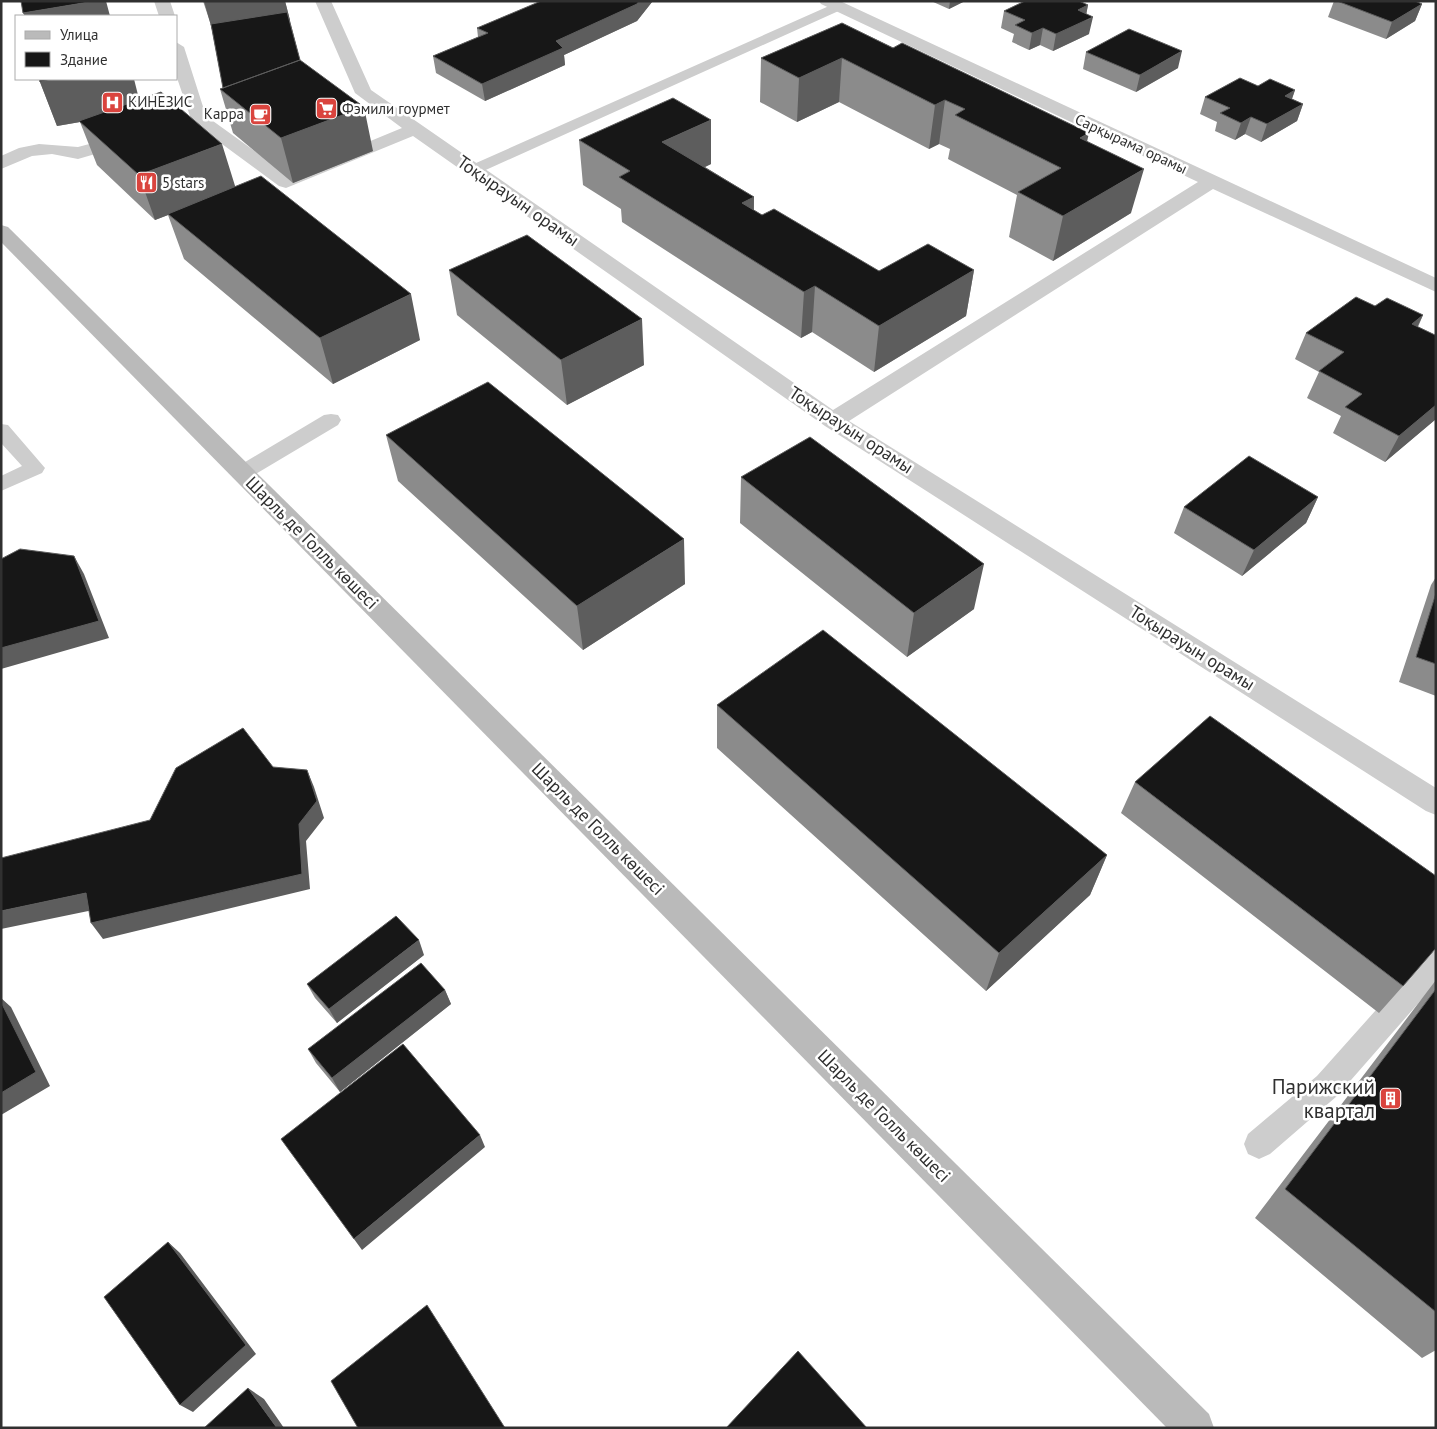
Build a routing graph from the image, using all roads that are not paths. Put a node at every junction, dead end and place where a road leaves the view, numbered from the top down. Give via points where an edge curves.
1 (162, 1) edge
2 (323, 1) edge
3 (833, 4) edge
4 (167, 15) edge
5 (178, 53) edge
6 (198, 118) junction
7 (179, 123) edge
8 (414, 128) junction
9 (143, 134) edge
10 (1, 164) edge
11 (473, 170) junction
12 (1212, 182) junction
13 (1, 231) edge
14 (1436, 286) edge
15 (332, 420) dead end
16 (833, 421) junction
17 (1, 430) edge
18 (242, 473) junction
19 (1, 484) edge
20 (1436, 803) edge
21 (1436, 963) edge
22 (1258, 1144) dead end
23 (1195, 1428) edge

1 - 4 street
2 - 8 street, Тоқырауын орамы via 364,93
3 - 11 lane
3 - 12 street, Сарқырама орамы
5 - 6 street
6 - 7 street
6 - 8 street via 286,182
8 - 11 street, Тоқырауын орамы
9 - 10 street via 80,153 67,154 54,148 30,150
11 - 16 street, Тоқырауын орамы
12 - 14 street, Сарқырама орамы
12 - 16 street
13 - 18 street, Шарль де Голль көшесі
15 - 18 lane
16 - 20 street, Тоқырауын орамы
17 - 19 lane via 35,468
18 - 23 street, Шарль де Голль көшесі
21 - 22 lane via 1327,1086

